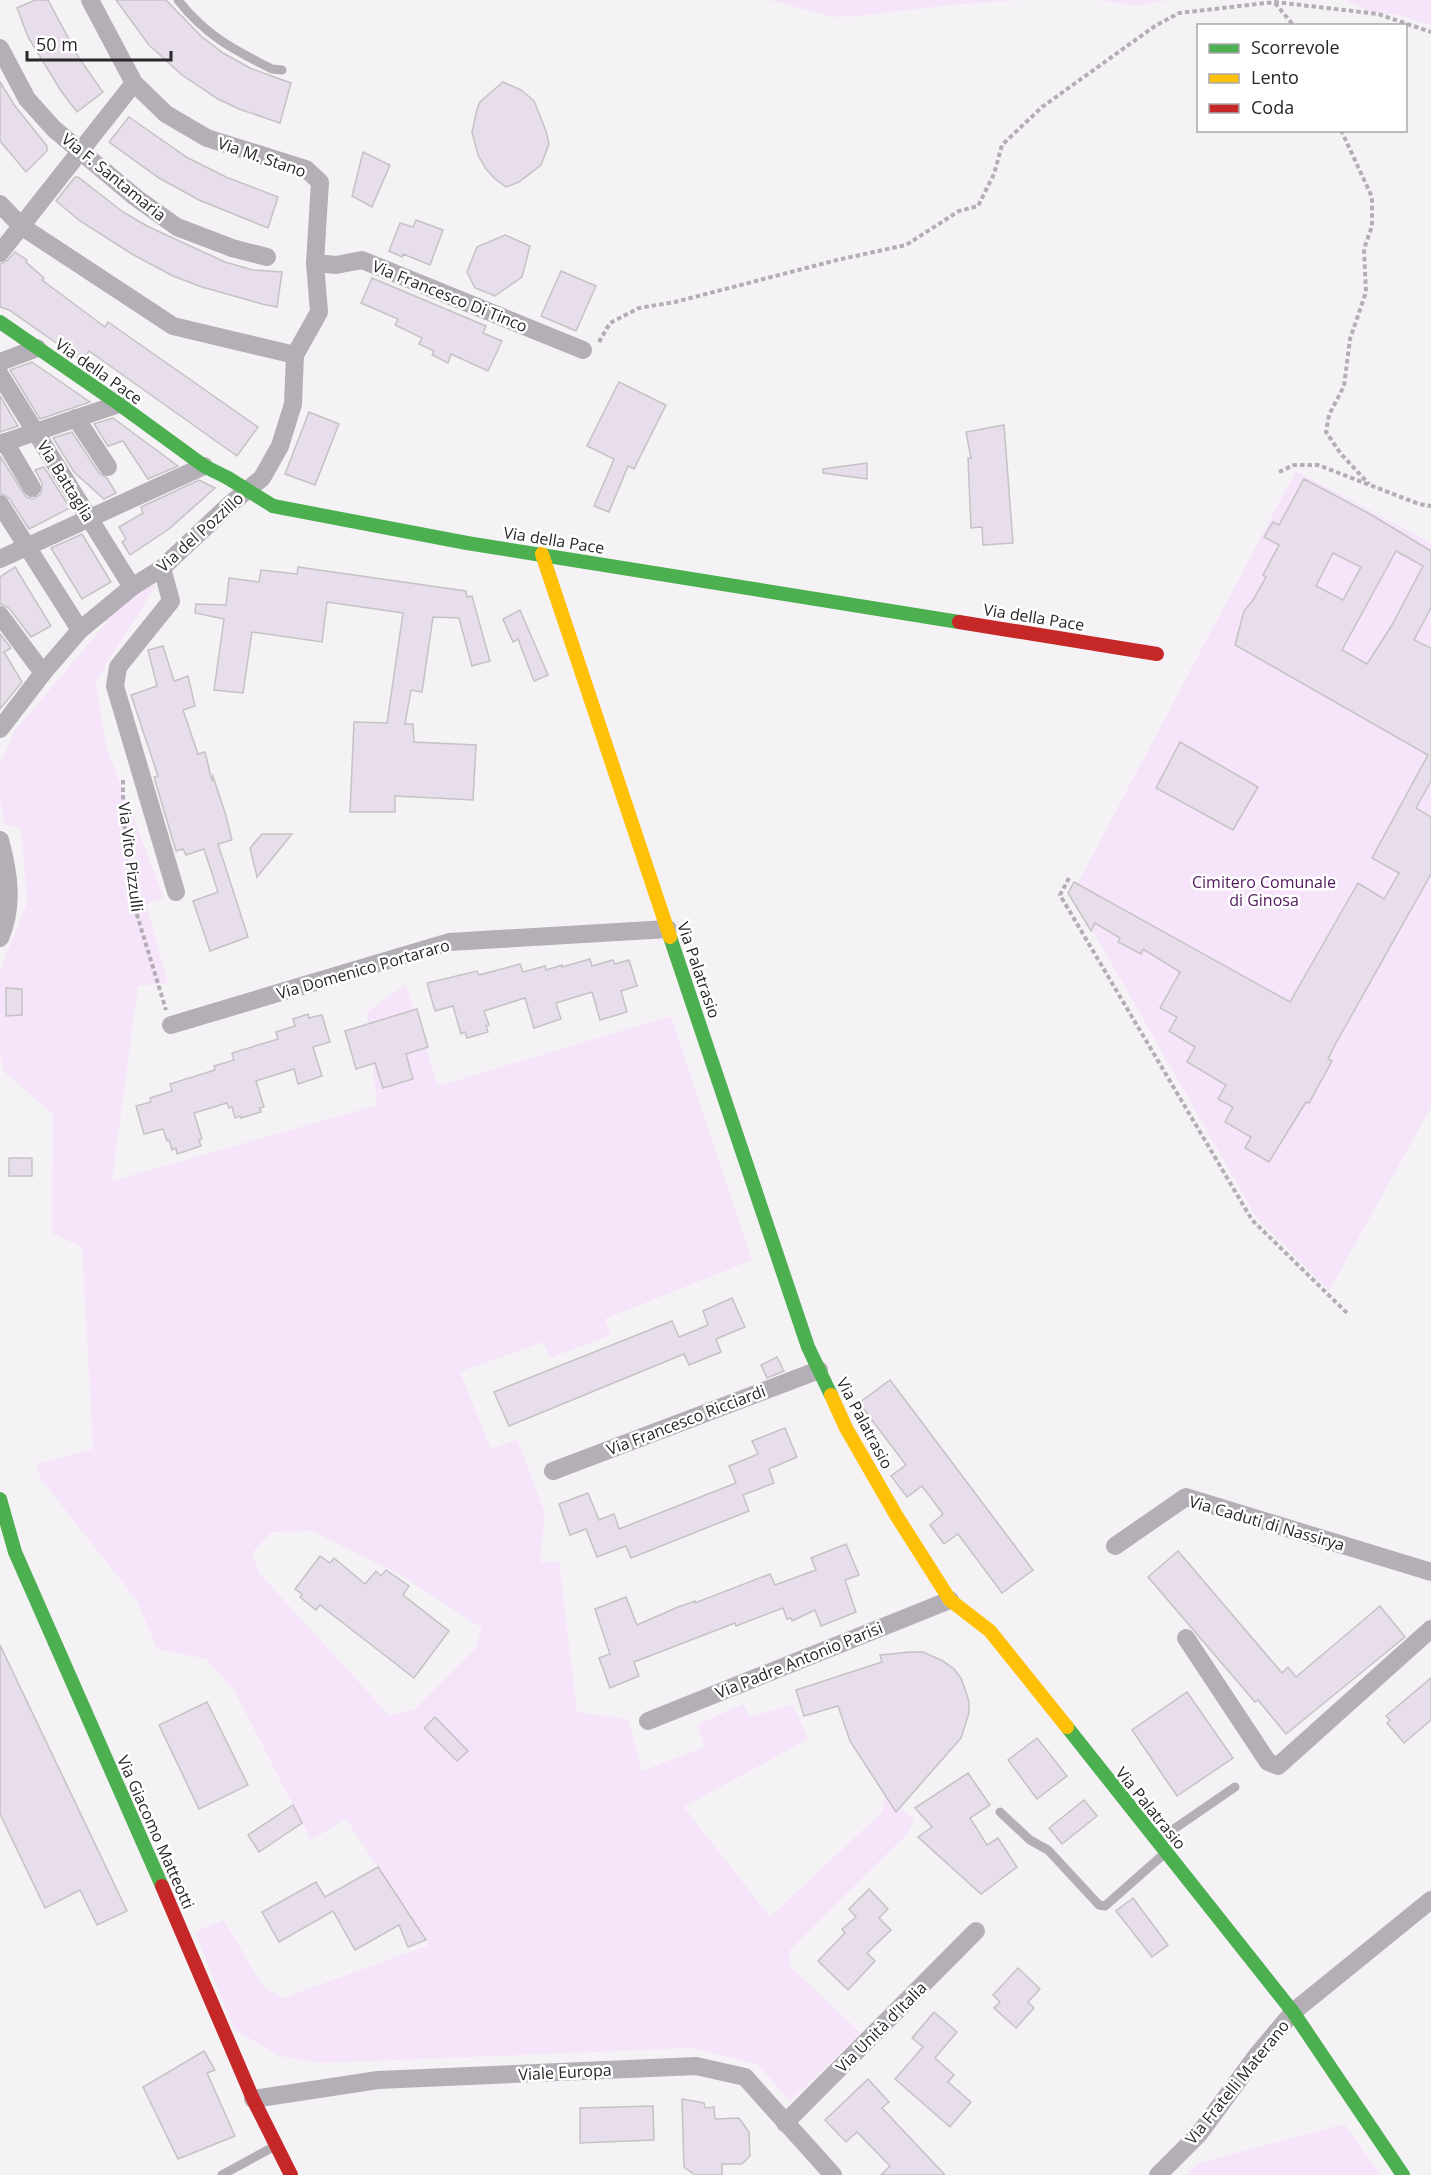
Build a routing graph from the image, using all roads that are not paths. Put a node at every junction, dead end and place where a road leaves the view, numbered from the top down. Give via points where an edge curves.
1 (90, 0) edge
2 (178, 0) edge
3 (0, 48) edge
4 (282, 70) dead end
5 (134, 83) junction
6 (80, 152) junction
7 (0, 204) edge
8 (21, 226) junction
9 (0, 253) edge
10 (267, 257) dead end
11 (315, 263) junction
12 (0, 322) edge
13 (37, 348) junction
14 (583, 350) road end
15 (295, 356) junction
16 (0, 362) edge
17 (0, 375) edge
18 (118, 404) junction
19 (76, 418) junction
20 (36, 433) junction
21 (3, 443) edge
22 (204, 466) junction
23 (108, 467) dead end
24 (32, 488) dead end
25 (0, 504) edge
26 (89, 519) junction
27 (27, 547) junction
28 (542, 554) junction
29 (0, 559) edge
30 (162, 567) junction
31 (132, 587) junction
32 (0, 615) edge
33 (80, 630) junction
34 (1157, 654) dead end
35 (43, 673) junction
36 (0, 729) edge
37 (0, 840) edge
38 (176, 892) dead end
39 (668, 929) junction
40 (0, 938) edge
41 (171, 1025) road end
42 (819, 1370) junction
43 (553, 1471) dead end
44 (0, 1499) edge
45 (1115, 1546) dead end
46 (1431, 1572) edge
47 (950, 1600) junction
48 (1431, 1629) edge
49 (1186, 1638) dead end
50 (648, 1721) dead end
51 (1235, 1787) dead end
52 (1000, 1812) dead end
53 (1156, 1841) junction
54 (1166, 1852) junction
55 (1431, 1900) edge
56 (976, 1931) dead end
57 (1293, 2013) junction
58 (253, 2099) junction
59 (785, 2123) junction
60 (276, 2146) junction
61 (222, 2175) edge
62 (291, 2175) edge
63 (833, 2175) edge
64 (1158, 2175) edge
65 (1404, 2175) edge

1 - 5 street, Via M. Stano
2 - 4 lane via 213,36 273,69
3 - 6 street, Via F. Santamaria via 27,99
5 - 6 street
5 - 11 street, Via M. Stano via 165,114 207,138 306,169 320,182
6 - 8 street
6 - 10 street, Via F. Santamaria via 177,227
7 - 8 street
8 - 9 street
8 - 15 street via 173,326
11 - 14 street, Via Francesco Di Tinco via 336,265 362,260
11 - 15 street, Via M. Stano via 319,312
12 - 13 street, Via della Pace
13 - 16 street
13 - 18 street, Via della Pace
15 - 30 street, Via del Pozzillo via 293,404 280,446 262,478
17 - 20 street, Via Battaglia
18 - 19 street
18 - 22 street, Via della Pace
19 - 20 street
19 - 23 street
20 - 21 street
20 - 26 street, Via Battaglia
21 - 24 street
22 - 26 street
22 - 28 street, Via della Pace, bridge via 273,506
25 - 27 street
26 - 27 street
26 - 31 street, Via Battaglia
27 - 29 street
27 - 33 street
28 - 34 street, Via della Pace
28 - 39 street, Via Palatrasio
30 - 31 street, Via del Pozzillo
30 - 38 street, Via Vito Pizzulli via 171,602 118,667 115,686
31 - 33 street, Via del Pozzillo
32 - 35 street
33 - 35 street, Via del Pozzillo
35 - 36 street, Via del Pozzillo
37 - 40 street via 10,896
39 - 41 street, Via Domenico Portararo via 449,942
39 - 42 street, Via Palatrasio
42 - 43 street, Via Francesco Ricciardi
42 - 47 street, Via Palatrasio via 846,1428
44 - 58 street, Via Giacomo Matteotti via 15,1552 36,1602
45 - 46 street, Via Caduti di Nassirya via 1186,1497
47 - 50 street, Via Padre Antonio Parisi
47 - 53 street, Via Palatrasio via 990,1631
48 - 49 street via 1278,1766 1268,1762
51 - 53 lane
52 - 54 lane via 1030,1840 1048,1850 1099,1905 1105,1906
53 - 54 street, Via Palatrasio
54 - 57 street, Via Palatrasio
55 - 57 street, Via Fratelli Materano
56 - 59 street, Via Unità d'Italia
57 - 64 street, Via Fratelli Materano via 1199,2134
57 - 65 street, Via Palatrasio
58 - 59 street, Viale Europa via 378,2080 696,2066 745,2077
58 - 60 street, Via Giacomo Matteotti
59 - 63 street, Viale Europa
60 - 61 lane
60 - 62 street, Via Giacomo Matteotti

